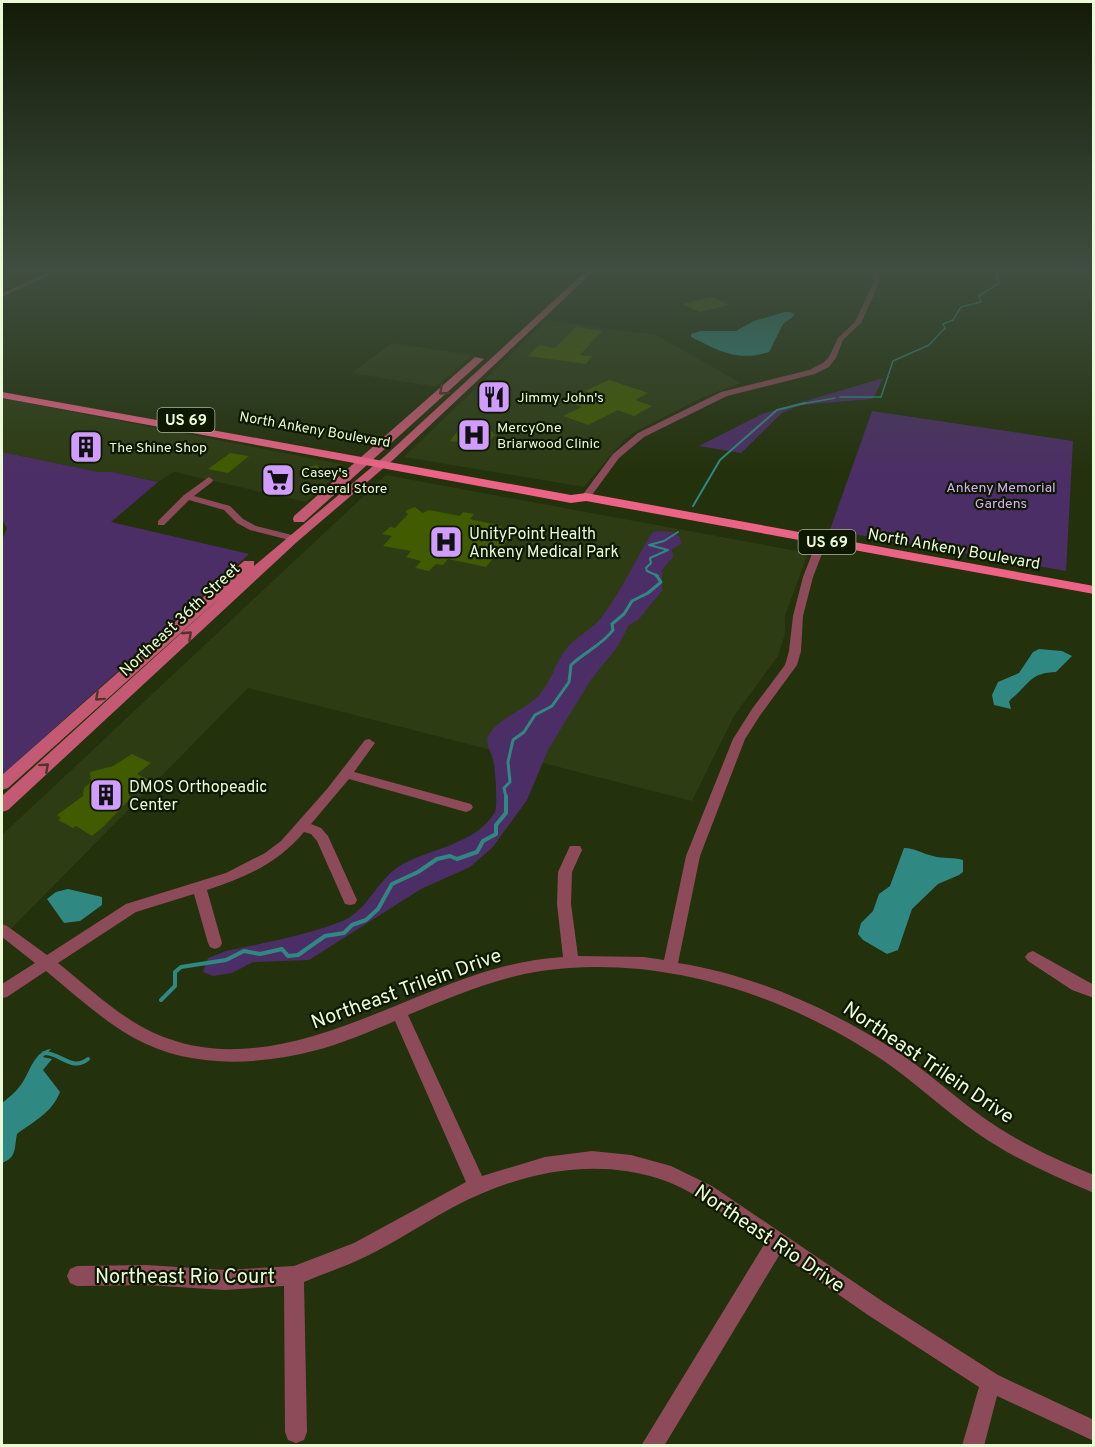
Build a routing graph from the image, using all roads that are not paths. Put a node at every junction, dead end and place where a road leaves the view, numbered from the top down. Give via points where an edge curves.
1 (506, 339) edge
2 (513, 339) edge
3 (841, 339) edge
4 (2, 387) edge
5 (2, 395) edge
6 (375, 460) junction
7 (209, 480) dead end
8 (187, 497) junction
9 (586, 497) junction
10 (161, 524) dead end
11 (287, 537) junction
12 (822, 541) junction
13 (1094, 590) edge
14 (369, 743) dead end
15 (347, 774) junction
16 (2, 784) edge
17 (2, 806) edge
18 (466, 807) dead end
19 (302, 826) junction
20 (575, 850) dead end
21 (199, 888) junction
22 (350, 900) dead end
23 (2, 930) edge
24 (215, 943) dead end
25 (1033, 957) dead end
26 (571, 962) junction
27 (44, 963) junction
28 (670, 966) junction
29 (2, 992) edge
30 (1094, 992) edge
31 (399, 1012) junction
32 (1094, 1184) edge
33 (477, 1186) junction
34 (777, 1241) junction
35 (77, 1276) dead end
36 (294, 1276) junction
37 (991, 1382) junction
38 (1094, 1431) edge
39 (296, 1432) dead end
40 (652, 1446) edge
41 (973, 1446) edge

1 -> 6 main road
2 - 6 main road
3 - 9 street via 832,358 812,372 724,394 641,435 616,456
4 - 6 main road, North Ankeny Boulevard / US 69
5 - 6 main road, North Ankeny Boulevard / US 69
6 - 9 main road, North Ankeny Boulevard / US 69 via 571,499
6 - 11 main road, Northeast 36th Street
7 - 8 street
8 - 10 street
8 - 11 street via 220,505 245,525
9 - 12 main road, North Ankeny Boulevard / US 69
11 -> 16 main road, Northeast 36th Street
17 -> 11 main road, Northeast 36th Street
12 - 13 main road, North Ankeny Boulevard / US 69
12 - 28 street via 798,616 791,665 739,739 693,856
14 - 15 street
15 - 18 street
15 - 19 street
19 - 21 street via 286,844 255,867
19 - 22 street via 316,831 323,839
20 - 26 street via 565,872 564,904
21 - 24 street
21 - 27 street via 131,908
23 - 27 street, Northeast Trilein Drive
25 - 30 street via 1077,986
26 - 28 street, Northeast Trilein Drive
26 - 31 street, Northeast Trilein Drive via 490,976
27 - 29 street
27 - 31 street, Northeast Trilein Drive via 148,1038 209,1054 242,1055 315,1044
28 - 32 street, Northeast Trilein Drive via 763,990 828,1018 890,1055 985,1128 1037,1159
31 - 33 street
33 - 34 street, Northeast Rio Drive via 545,1165 592,1159 631,1163 665,1172 706,1192
33 - 36 street, Northeast Rio Drive via 360,1250
34 - 37 street, Northeast Rio Drive
34 - 40 street
35 - 36 street, Northeast Rio Court via 225,1280
36 - 39 street
37 - 38 street, Northeast Rio Drive
37 - 41 street

